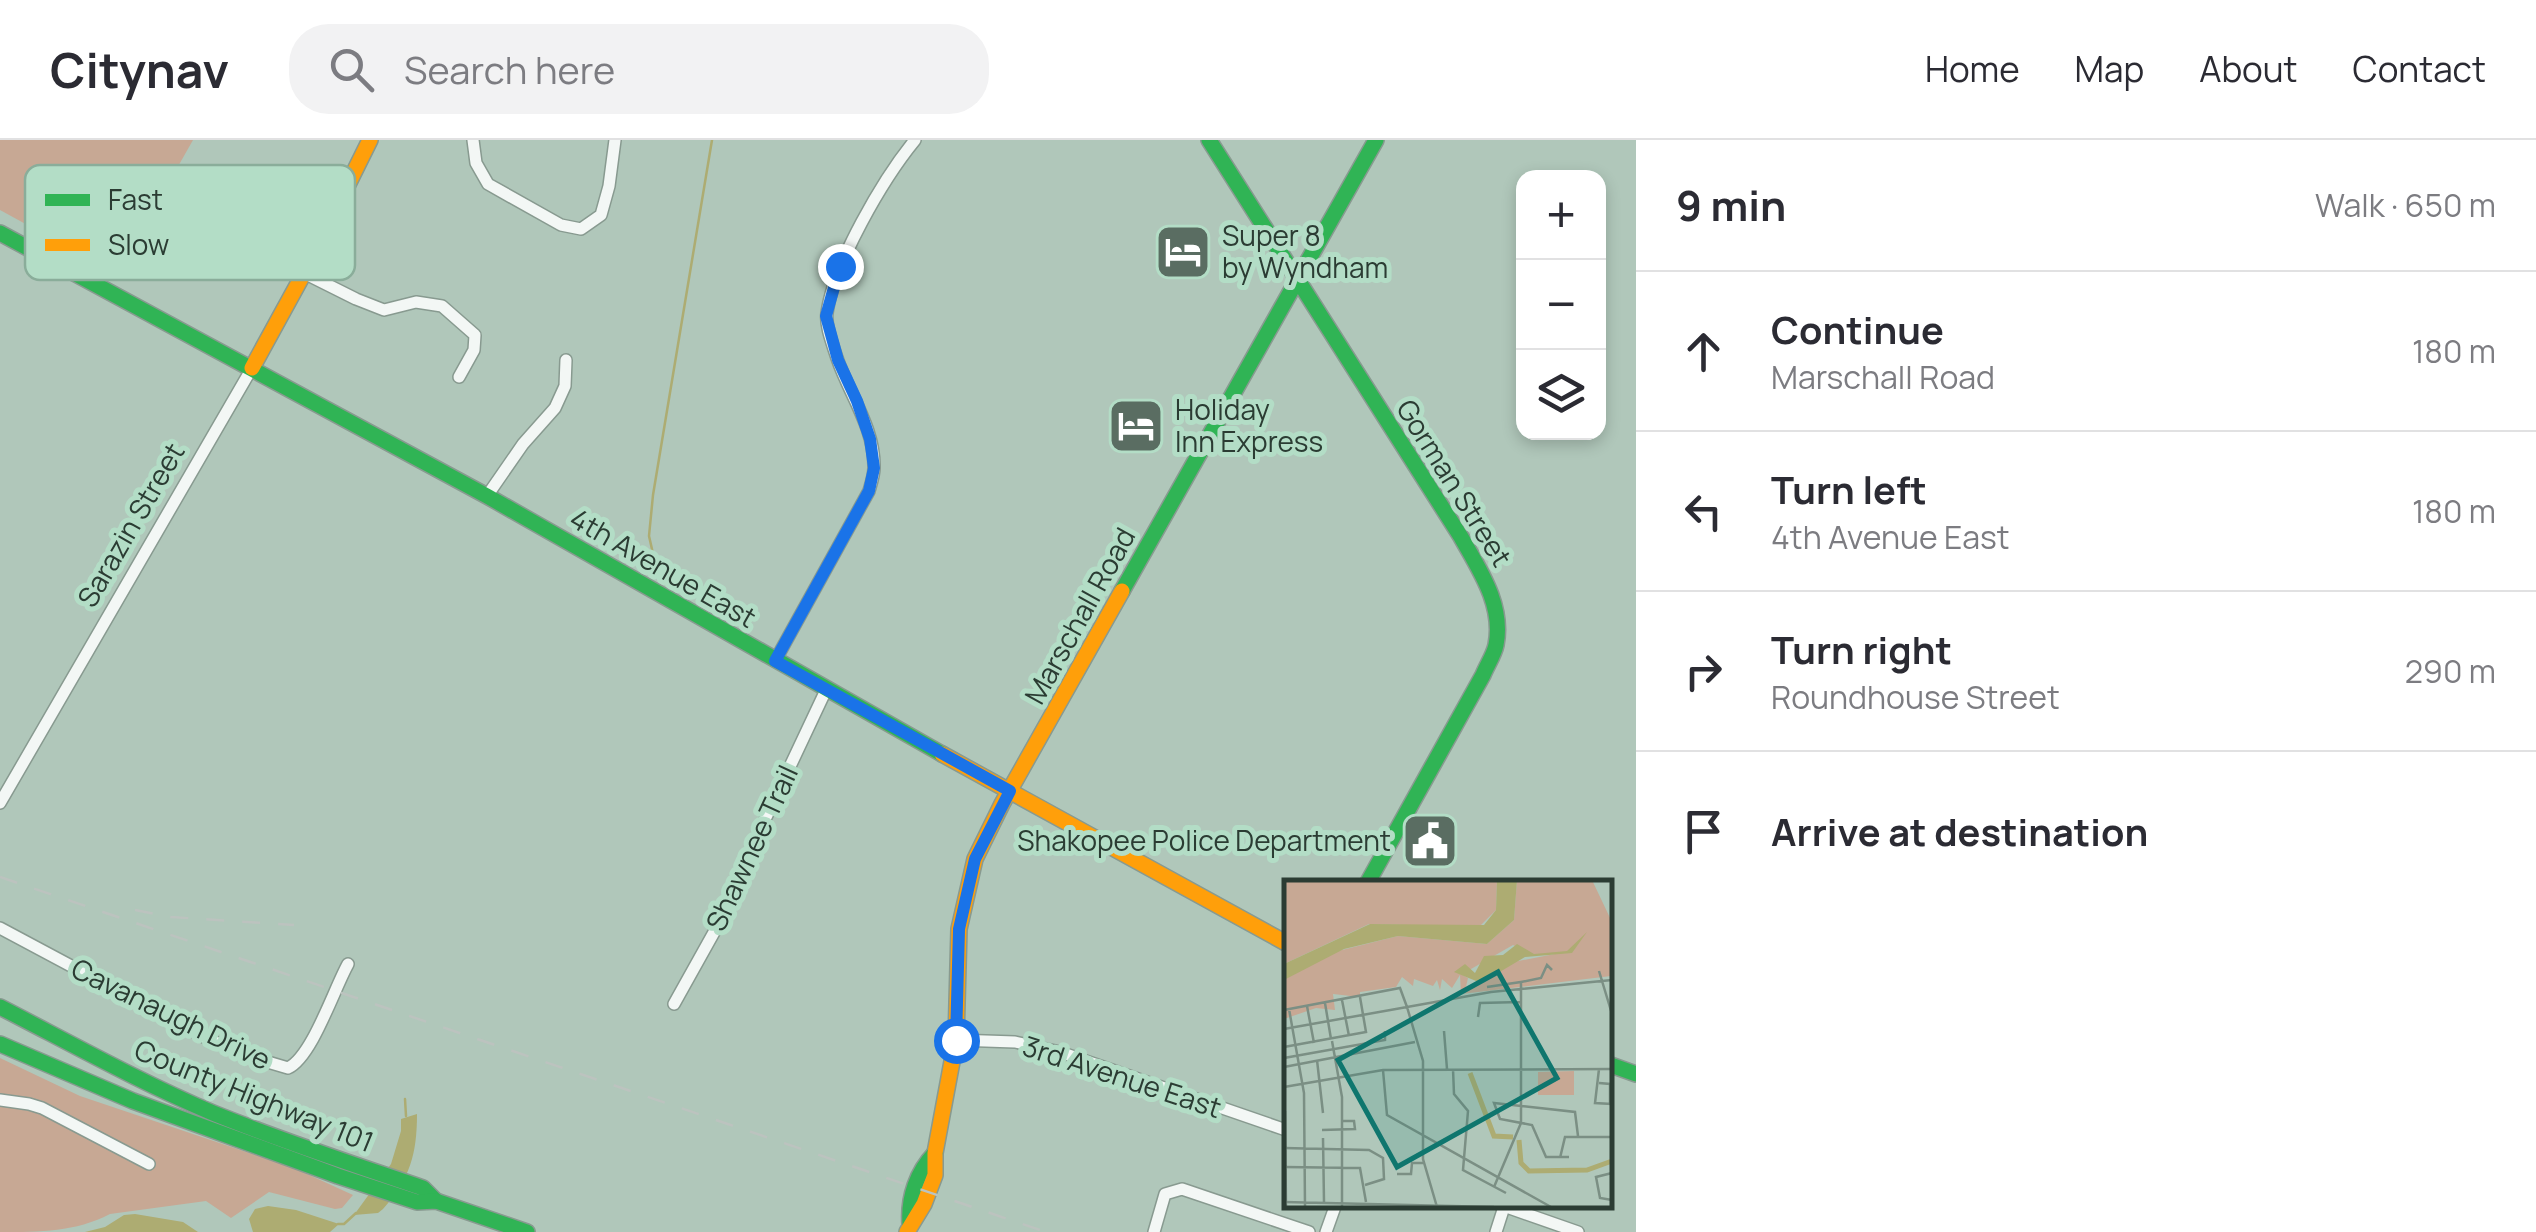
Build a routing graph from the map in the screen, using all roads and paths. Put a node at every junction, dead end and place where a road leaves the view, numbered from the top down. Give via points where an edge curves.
1 (370, 140) edge
2 (472, 140) edge
3 (615, 140) edge
4 (914, 140) edge
5 (1209, 140) edge
6 (1376, 140) edge
7 (355, 170) edge
8 (0, 233) edge
9 (25, 246) edge
10 (88, 280) edge
11 (300, 280) edge
12 (318, 280) edge
13 (1298, 280) junction
14 (566, 360) dead end
15 (252, 368) junction
16 (459, 376) dead end
17 (487, 496) junction
18 (775, 661) junction
19 (826, 690) junction
20 (1010, 791) junction
21 (0, 803) edge
22 (1369, 880) edge
23 (0, 928) edge
24 (1284, 942) edge
25 (348, 964) dead end
26 (674, 1004) dead end
27 (0, 1007) edge
28 (956, 1040) junction
29 (0, 1044) edge
30 (1611, 1065) edge
31 (1636, 1074) edge
32 (0, 1100) edge
33 (1284, 1129) edge
34 (148, 1164) dead end
35 (342, 1169) junction
36 (1335, 1207) edge
37 (1501, 1207) edge
38 (1504, 1207) edge
39 (909, 1228) edge
40 (526, 1232) edge
41 (1154, 1232) edge
42 (1309, 1232) edge
43 (1326, 1232) edge
44 (1496, 1232) edge
45 (1578, 1232) edge

1 - 7 street, Sarazin Street
2 - 3 street via 488,184 561,225 581,229 600,215
4 - 18 street via 840,266 826,316 870,439 869,491
5 - 13 street, Gorman Street
6 - 13 street, Marschall Road
8 - 9 street, 4th Avenue East
10 - 15 street, 4th Avenue East
11 - 15 street, Sarazin Street
12 - 16 street via 384,310 416,302 442,306 475,335
13 - 20 street, Marschall Road
13 - 22 street, Gorman Street via 1479,566 1497,620 1483,675
14 - 17 street via 555,408
15 - 17 street, 4th Avenue East
15 - 21 street, Sarazin Street
17 - 18 street, 4th Avenue East
18 - 19 street, 4th Avenue East
19 - 20 street, 4th Avenue East
19 - 26 street, Shawnee Trail via 726,909
20 - 24 street, 4th Avenue East
20 - 28 street, Marschall Road via 975,859 959,929
23 - 25 street, Cavanaugh Drive via 206,1038 288,1068 308,1049
27 - 35 street, County Highway 101 via 182,1099
28 - 33 street, 3rd Avenue East via 1060,1052
28 - 39 street, Marschall Road via 937,1165 920,1216
29 - 35 street via 133,1100
30 - 31 street
32 - 34 street via 42,1108
35 - 40 street, County Highway 101 via 408,1191 422,1188 436,1201
36 - 43 street
37 - 44 street
38 - 45 street
41 - 42 street via 1165,1194 1182,1189

